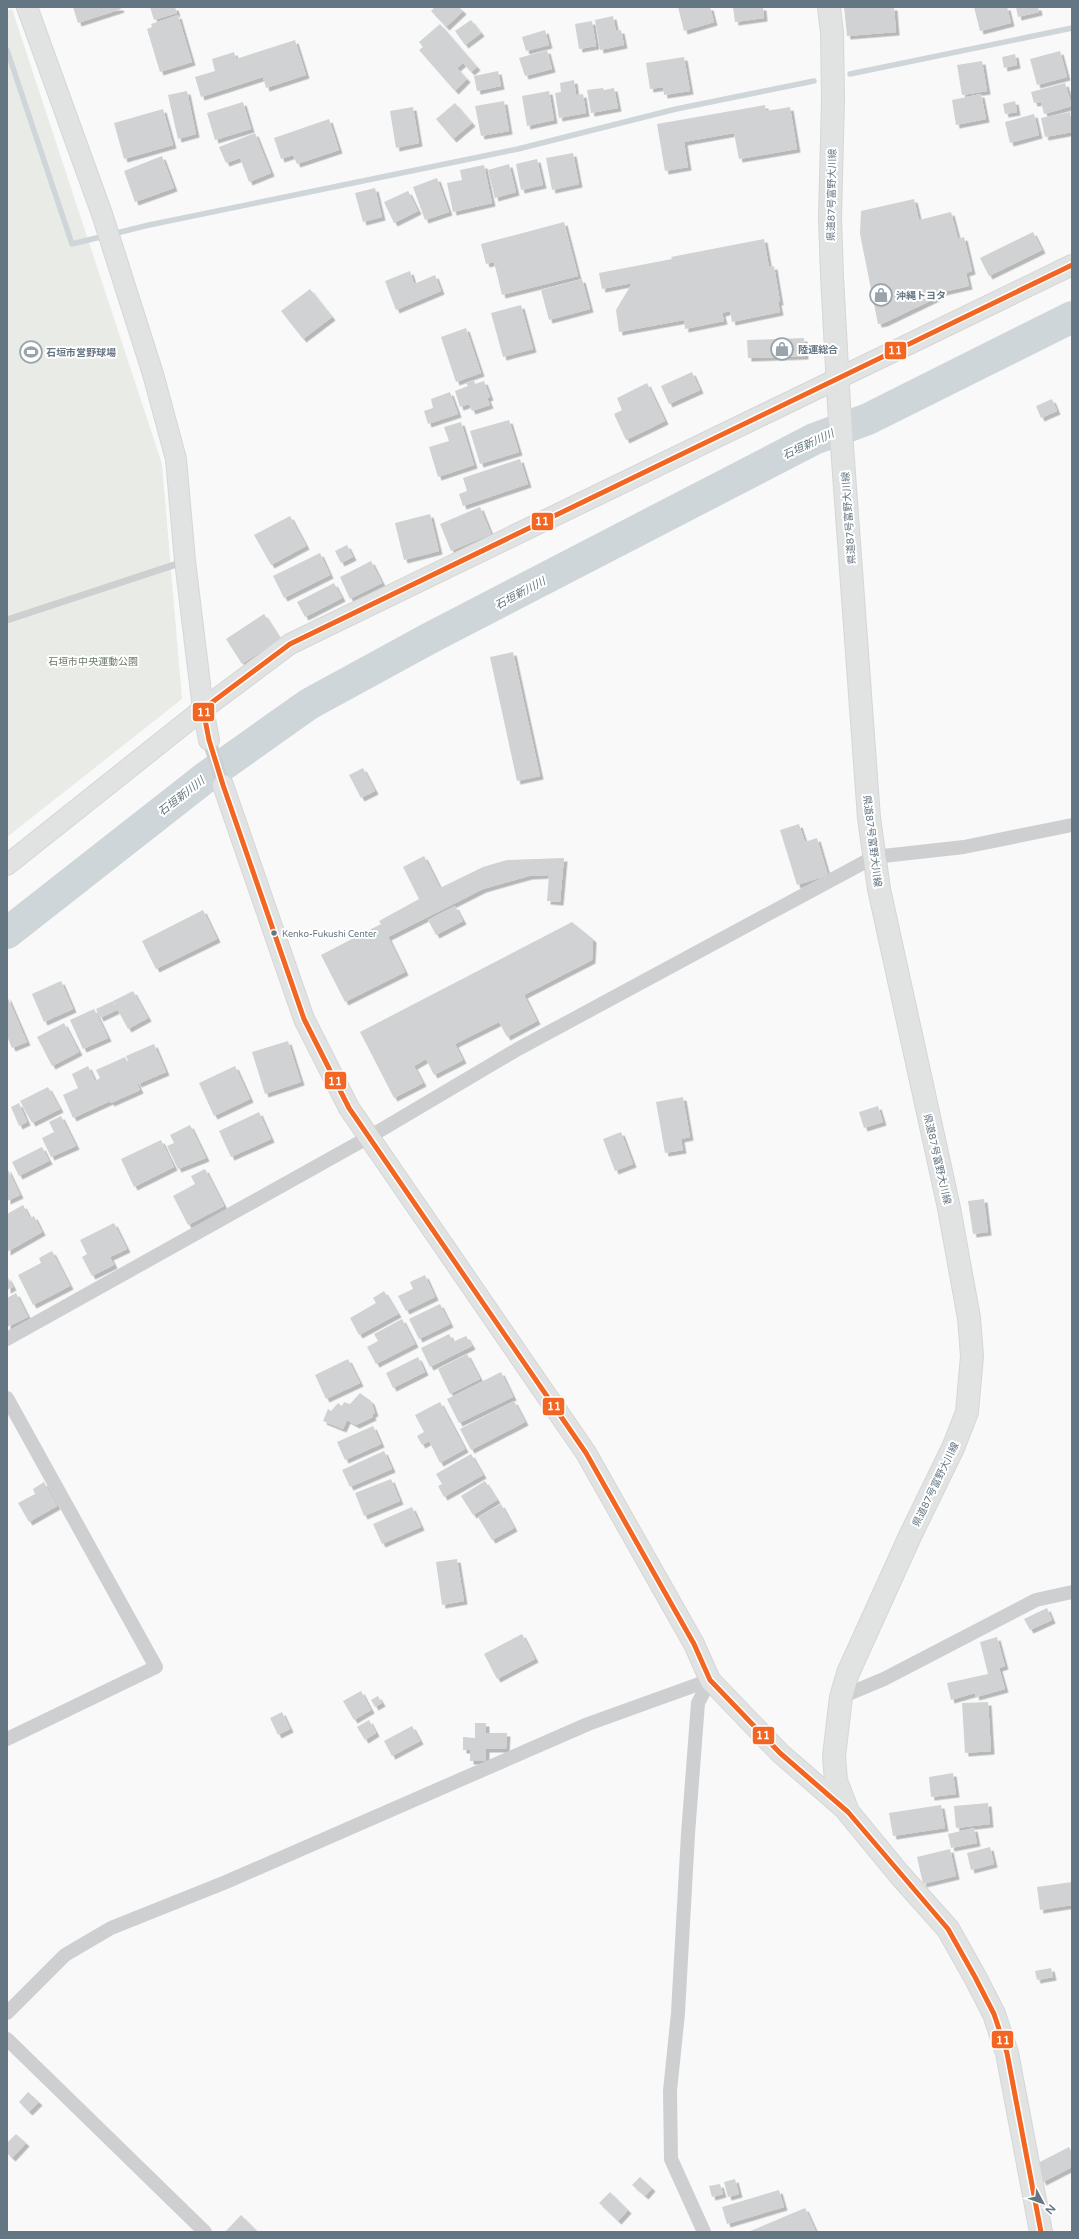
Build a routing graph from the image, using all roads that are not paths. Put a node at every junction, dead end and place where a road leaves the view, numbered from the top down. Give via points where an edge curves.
1 (27, 7) edge
2 (829, 7) edge
3 (1072, 265) edge
4 (837, 378) junction
5 (185, 561) junction
6 (7, 620) edge
7 (203, 710) junction
8 (209, 740) joint
9 (223, 785) joint
10 (1072, 825) edge
11 (874, 857) junction
12 (7, 865) edge
13 (369, 1137) junction
14 (7, 1338) edge
15 (7, 1398) edge
16 (1072, 1592) edge
17 (710, 1680) junction
18 (841, 1697) junction
19 (7, 1739) edge
20 (848, 1812) junction
21 (7, 2013) edge
22 (7, 2039) edge
23 (205, 2232) edge
24 (704, 2232) edge
25 (1040, 2232) edge

1 - 5 street via 102,214 153,374 176,459
2 - 4 main road, 県道87号富野大川線 via 833,98 830,217
3 - 4 street
4 - 7 street via 290,644
4 - 11 main road, 県道87号富野大川線 via 868,818
5 - 6 lane
5 - 7 street
7 - 8 street
7 - 12 street
8 - 9 street
9 - 13 street via 304,1019 349,1108
10 - 11 street via 964,847
11 - 13 street via 518,1049
11 - 18 main road, 県道87号富野大川線 via 880,897 949,1208 969,1318 971,1384 967,1412 953,1448 865,1632
13 - 14 street
13 - 17 street via 586,1453 694,1644
15 - 19 street via 156,1667
16 - 18 street via 1036,1600 884,1679
17 - 20 street via 780,1753
17 - 21 street via 588,1724 226,1882 111,1928 65,1955
17 - 24 street via 698,1703 678,2013 670,2091 671,2159
18 - 20 main road, 県道87号富野大川線 via 834,1756 836,1781
20 - 25 main road, 県道87号富野大川線 via 948,1930 976,1976 994,2014 1007,2054
22 - 23 street

